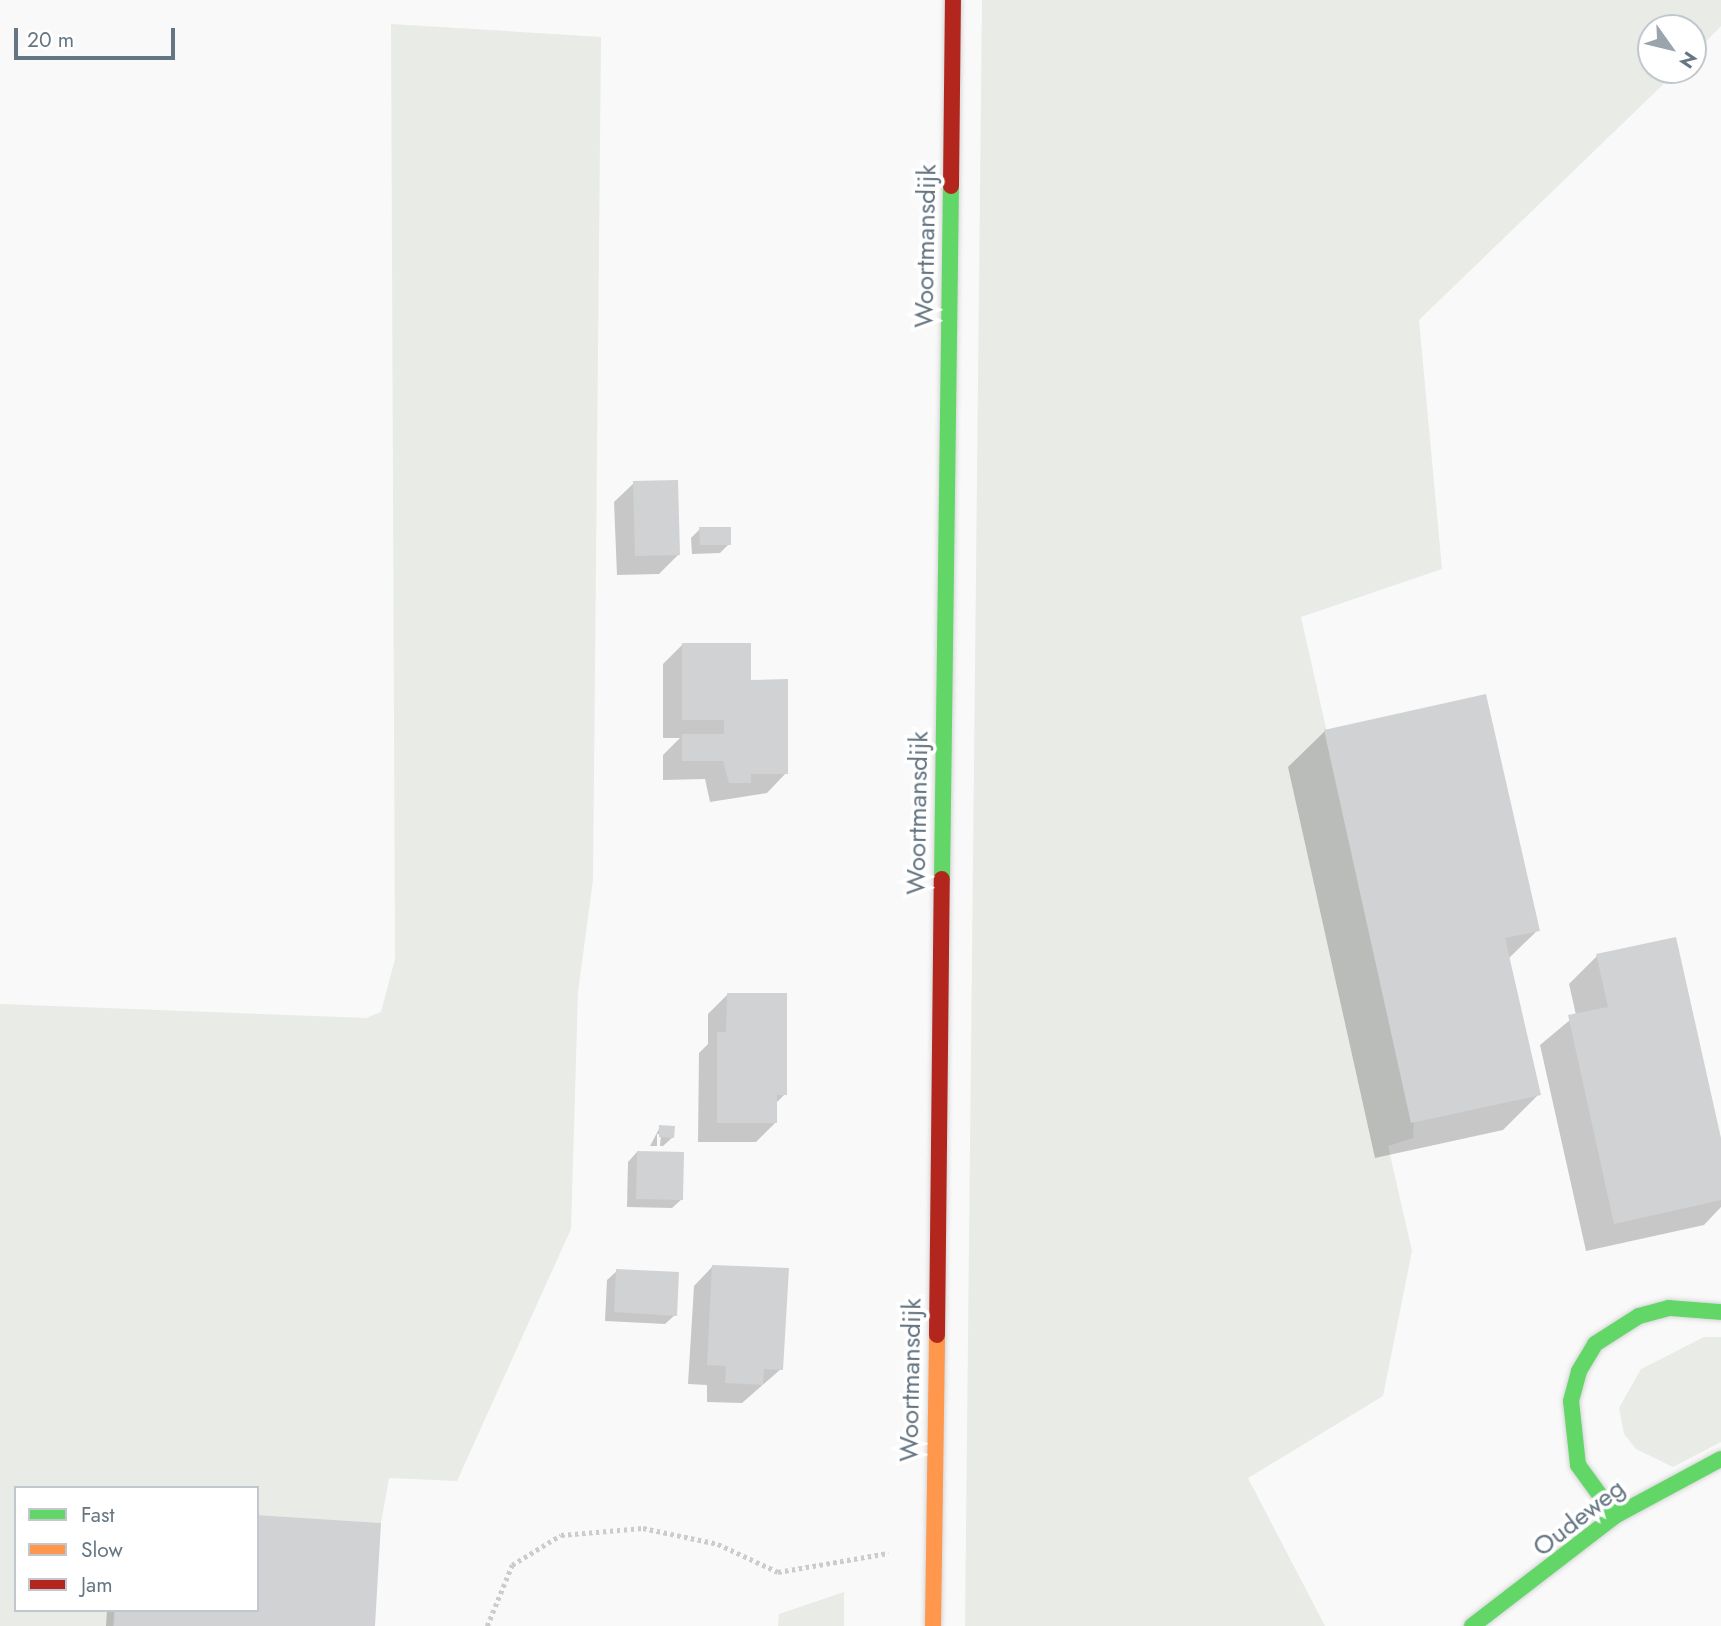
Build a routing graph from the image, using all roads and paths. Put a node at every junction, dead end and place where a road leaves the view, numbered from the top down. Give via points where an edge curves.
1 (953, 0) edge
2 (1721, 1312) edge
3 (1721, 1459) edge
4 (1615, 1516) junction
5 (934, 1545) junction
6 (487, 1626) edge
7 (933, 1626) edge
8 (1472, 1626) edge

1 - 5 street, Woortmansdijk
2 - 4 street via 1668,1308 1639,1316 1595,1344 1579,1371 1571,1401 1573,1444 1594,1493
3 - 4 street, Oudeweg
4 - 8 street, Oudeweg via 1548,1574
5 - 6 path via 778,1572 718,1544 643,1528 561,1535 512,1565
5 - 7 street, Woortmansdijk

